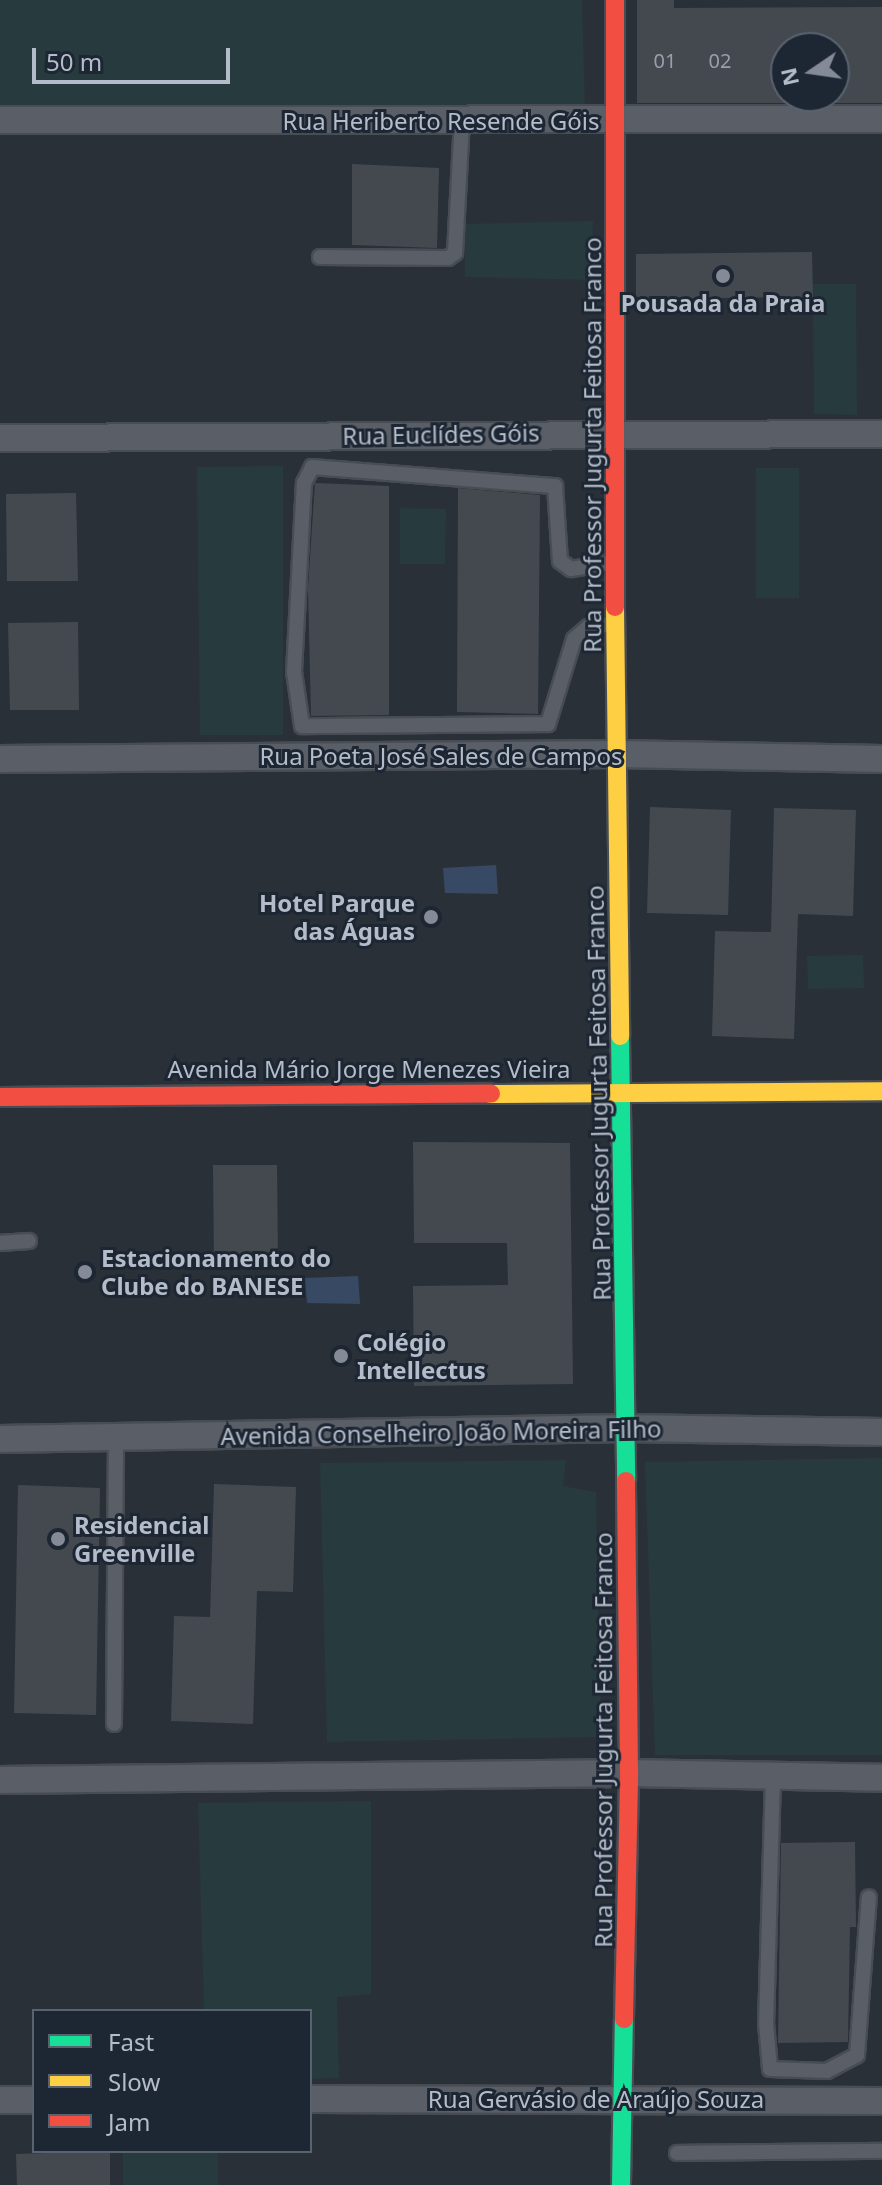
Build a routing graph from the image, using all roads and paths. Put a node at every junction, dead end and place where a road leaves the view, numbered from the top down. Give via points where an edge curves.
1 (615, 0) edge
2 (882, 119) edge
3 (0, 120) edge
4 (462, 121) junction
5 (617, 121) junction
6 (320, 257) dead end
7 (613, 432) junction
8 (882, 434) edge
9 (0, 438) edge
10 (615, 562) junction
11 (615, 624) junction
12 (617, 754) junction
13 (0, 759) edge
14 (882, 759) edge
15 (622, 1091) junction
16 (882, 1091) edge
17 (0, 1097) edge
18 (29, 1241) dead end
19 (0, 1243) edge
20 (627, 1428) junction
21 (882, 1432) edge
22 (116, 1437) junction
23 (0, 1439) edge
24 (114, 1724) dead end
25 (629, 1773) junction
26 (773, 1776) junction
27 (882, 1778) edge
28 (0, 1780) edge
29 (869, 1897) dead end
30 (624, 2097) junction
31 (312, 2099) edge
32 (0, 2100) edge
33 (32, 2100) edge
34 (882, 2101) edge
35 (882, 2151) edge
36 (677, 2153) dead end
37 (621, 2185) edge

1 - 5 street, Rua Professor Jugurta Feitosa Franco
2 - 5 street, Rua Heriberto Resende Góis
3 - 4 street, Rua Heriberto Resende Góis
4 - 5 street, Rua Heriberto Resende Góis
4 - 6 lane via 455,253 448,258
5 - 7 street, Rua Professor Jugurta Feitosa Franco
7 - 8 street, Rua Euclídes Góis
7 - 9 street, Rua Euclídes Góis
7 - 10 street, Rua Professor Jugurta Feitosa Franco
10 - 11 street, Rua Professor Jugurta Feitosa Franco
10 - 11 lane via 571,569 560,561 555,486 312,467 304,483 294,672 302,726 548,724 574,639 588,627
11 - 12 street, Rua Professor Jugurta Feitosa Franco
12 - 13 street, Rua Poeta José Sales de Campos
12 - 14 street, Rua Poeta José Sales de Campos
12 - 15 street, Rua Professor Jugurta Feitosa Franco
15 - 16 street, Avenida Mário Jorge Menezes Vieira
15 - 17 street, Avenida Mário Jorge Menezes Vieira
15 - 20 street, Rua Professor Jugurta Feitosa Franco
18 - 19 lane
20 - 21 street, Avenida Conselheiro João Moreira Filho
20 - 22 street, Avenida Conselheiro João Moreira Filho
20 - 25 street, Rua Professor Jugurta Feitosa Franco
22 - 23 street, Avenida Conselheiro João Moreira Filho
22 - 24 lane
25 - 26 street
25 - 28 street
25 - 30 street, Rua Professor Jugurta Feitosa Franco
26 - 27 street
26 - 29 lane via 766,2023 770,2069 827,2071 857,2055
30 - 31 street, Rua Gervásio de Araújo Souza
30 - 34 street, Rua Gervásio de Araújo Souza
30 - 37 street, Rua Professor Jugurta Feitosa Franco
32 - 33 street
35 - 36 lane

